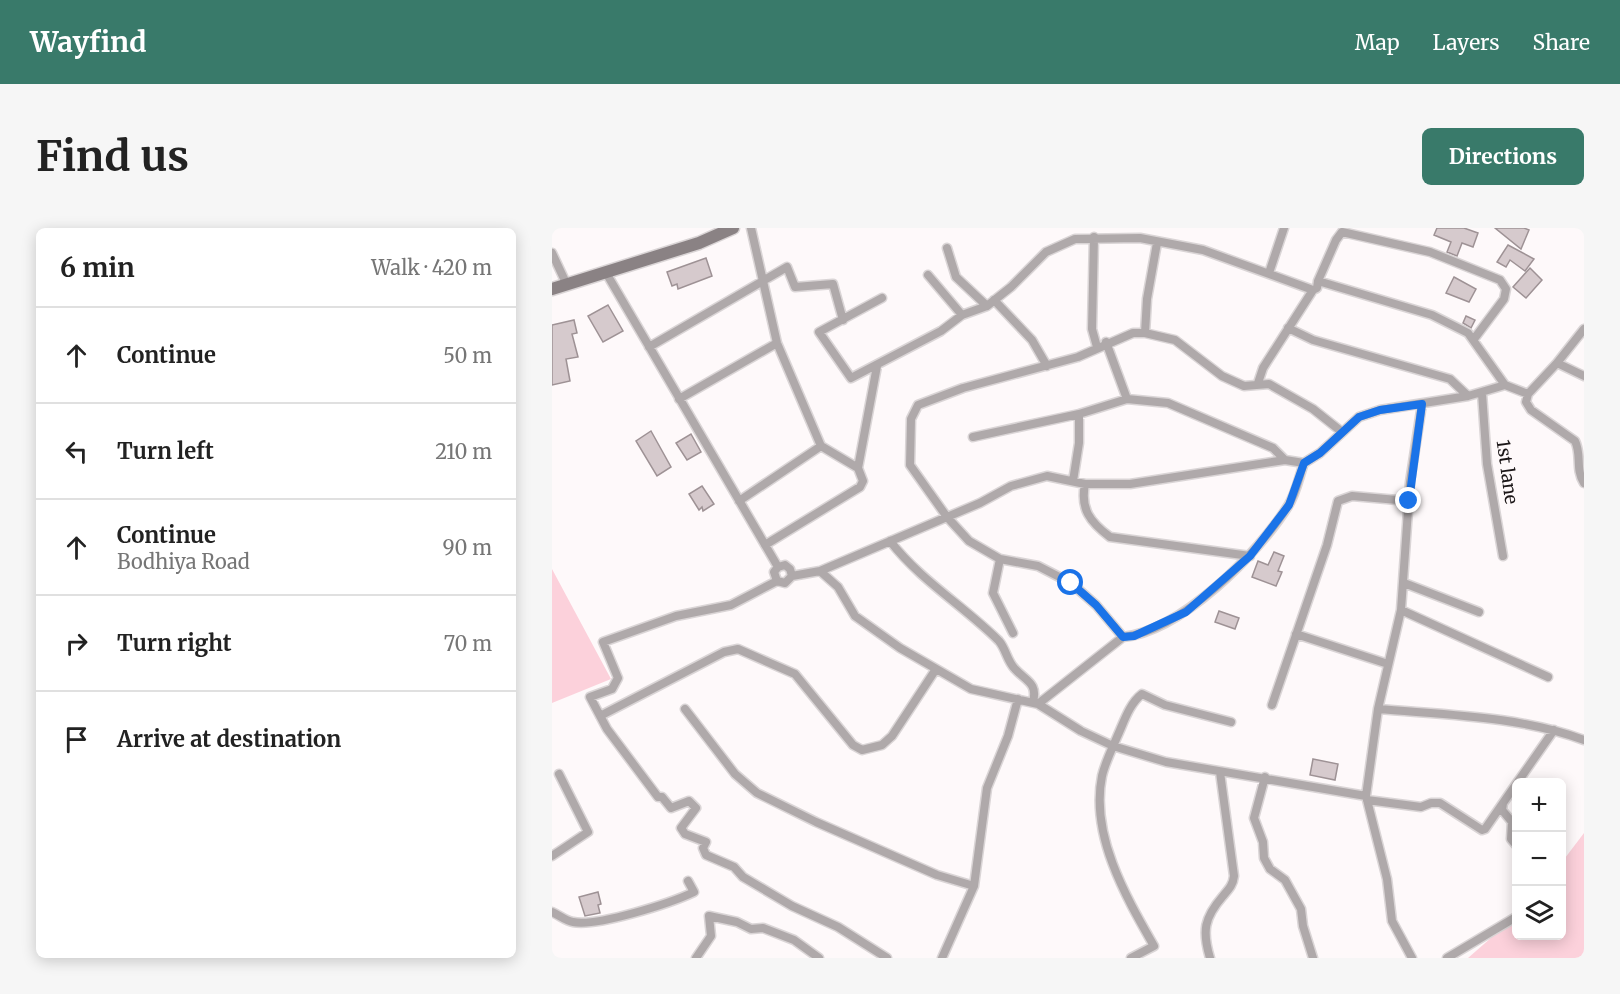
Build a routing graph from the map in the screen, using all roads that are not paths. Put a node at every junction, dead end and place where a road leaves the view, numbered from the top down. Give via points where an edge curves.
1 (733, 228) edge
2 (751, 228) edge
3 (1284, 228) edge
4 (1094, 237) junction
5 (1157, 243) junction
6 (948, 248) dead end
7 (552, 253) edge
8 (605, 271) junction
9 (1269, 273) junction
10 (928, 275) dead end
11 (765, 281) junction
12 (1318, 281) junction
13 (567, 285) junction
14 (552, 289) edge
15 (1313, 290) junction
16 (882, 298) dead end
17 (990, 303) junction
18 (962, 315) junction
19 (843, 320) junction
20 (1288, 328) junction
21 (1584, 329) edge
22 (1145, 333) junction
23 (1474, 339) junction
24 (777, 343) junction
25 (1102, 344) junction
26 (649, 347) junction
27 (1557, 363) junction
28 (876, 366) junction
29 (1047, 366) junction
30 (1584, 376) edge
31 (1258, 383) junction
32 (1505, 385) junction
33 (1482, 393) junction
34 (1528, 394) junction
35 (1468, 396) junction
36 (679, 399) junction
37 (1127, 399) junction
38 (1422, 404) junction
39 (1079, 414) junction
40 (1342, 432) junction
41 (973, 437) dead end
42 (821, 446) junction
43 (1285, 460) junction
44 (1304, 463) junction
45 (858, 468) junction
46 (1073, 481) junction
47 (1584, 483) edge
48 (1085, 484) junction
49 (739, 501) junction
50 (1409, 501) junction
51 (947, 517) junction
52 (890, 541) junction
53 (765, 545) junction
54 (1250, 556) junction
55 (1503, 556) dead end
56 (1000, 559) junction
57 (778, 567) junction
58 (820, 571) junction
59 (792, 576) junction
60 (777, 581) junction
61 (1404, 583) junction
62 (1401, 610) junction
63 (1479, 612) dead end
64 (1013, 633) dead end
65 (1296, 634) junction
66 (1123, 637) junction
67 (1388, 664) junction
68 (936, 669) junction
69 (1548, 677) dead end
70 (1018, 699) junction
71 (1036, 703) junction
72 (1272, 705) dead end
73 (1378, 708) junction
74 (685, 709) dead end
75 (600, 717) junction
76 (1231, 723) dead end
77 (1554, 730) junction
78 (1584, 740) edge
79 (1113, 746) junction
80 (1220, 772) junction
81 (559, 774) dead end
82 (1265, 777) junction
83 (1366, 798) junction
84 (1503, 803) junction
85 (1512, 840) edge
86 (552, 856) edge
87 (688, 881) dead end
88 (974, 886) junction
89 (552, 912) edge
90 (1512, 919) edge
91 (1146, 955) edge
92 (696, 958) edge
93 (819, 958) edge
94 (887, 958) edge
95 (942, 958) edge
96 (1131, 958) edge
97 (1210, 958) edge
98 (1313, 958) edge
99 (1412, 958) edge
100 (1448, 958) edge

1 - 8 main road via 699,243
2 - 11 street
3 - 9 street
4 - 5 street via 1140,238
4 - 17 street via 1075,239 1046,252
4 - 25 street via 1092,329
5 - 9 street via 1203,250
5 - 22 street
6 - 17 street via 956,277
7 - 13 street
8 - 13 main road
8 - 26 street
9 - 15 street
10 - 18 street
11 - 19 street via 787,267 795,286 833,284
11 - 24 street
11 - 26 street
12 - 15 street
12 - 23 street via 1432,315
12 - 23 street via 1342,232 1431,252 1500,280 1506,289 1504,299
13 - 14 main road
15 - 20 street
16 - 19 street
17 - 18 street
17 - 29 street via 1032,340
18 - 28 street via 941,331
19 - 28 street via 819,332 851,378
20 - 31 street
20 - 35 street via 1313,340 1450,379
21 - 27 street
22 - 25 street
22 - 31 street via 1175,340 1222,376 1244,386
23 - 32 street
24 - 36 street
24 - 42 street
25 - 29 street via 1078,357
25 - 37 street
26 - 36 street
27 - 30 street
27 - 34 street
28 - 45 street
29 - 51 street via 963,388 918,405 911,419 910,465
31 - 40 street via 1269,384 1313,409
32 - 33 street
32 - 34 street
33 - 35 street
33 - 55 street, 1st lane via 1487,464
34 - 47 street via 1526,402 1531,410 1575,441 1579,448 1578,474
35 - 38 street
36 - 49 street
37 - 39 street
37 - 43 street via 1168,403 1273,448
38 - 40 street via 1370,413
38 - 50 street
39 - 41 street
39 - 46 street
40 - 44 street
42 - 45 street
42 - 49 street
43 - 44 street
43 - 48 street via 1130,484
44 - 54 street via 1289,505
45 - 53 street via 863,481 860,487
46 - 48 street
46 - 51 street via 1047,476 1011,486
48 - 54 street via 1085,511 1093,525 1110,537
49 - 53 street
50 - 61 street
50 - 65 street via 1352,496 1338,501
51 - 52 street
51 - 56 street via 969,541
52 - 58 street
52 - 71 street via 924,578 1001,643 1014,669 1032,684
53 - 57 street
54 - 66 street via 1186,612 1134,636
56 - 64 street via 993,593
56 - 66 street via 1038,566 1071,583
57 - 59 street via 788,567
57 - 60 street via 774,572
58 - 59 street
58 - 68 street via 838,587 855,616
59 - 60 street via 784,584
60 - 75 street via 731,605 676,616 603,642 618,678 612,689 590,697
61 - 62 street
61 - 63 street
62 - 67 street
62 - 69 street
65 - 67 street
65 - 72 street
66 - 71 street
67 - 73 street
68 - 70 street via 971,688
68 - 75 street via 892,736 882,745 862,750 853,745 795,674 738,649 724,652
70 - 71 street
70 - 88 street via 987,788
71 - 79 street
73 - 77 street
73 - 83 street
74 - 88 street via 735,774 757,793 926,870
75 - 94 street via 658,797 671,808 689,801 694,804 692,816 681,828 685,834 706,842 706,855 734,867 743,877
76 - 79 street via 1165,705 1142,694 1134,700
77 - 78 street
77 - 84 street
79 - 80 street
79 - 91 street via 1102,776 1101,814 1112,861 1154,946
80 - 82 street
80 - 97 street via 1234,876 1233,884 1204,926
81 - 86 street via 588,832
82 - 83 street
82 - 98 street via 1254,818 1264,858 1270,869 1285,880 1301,909
83 - 84 street via 1421,807 1440,803 1482,830
83 - 99 street via 1387,879 1392,921
84 - 85 street via 1502,810 1512,822
87 - 89 street via 694,892 638,912 583,923 571,922
88 - 95 street
90 - 100 street
91 - 96 street
92 - 93 street via 711,936 709,916 751,929 763,928 794,940

